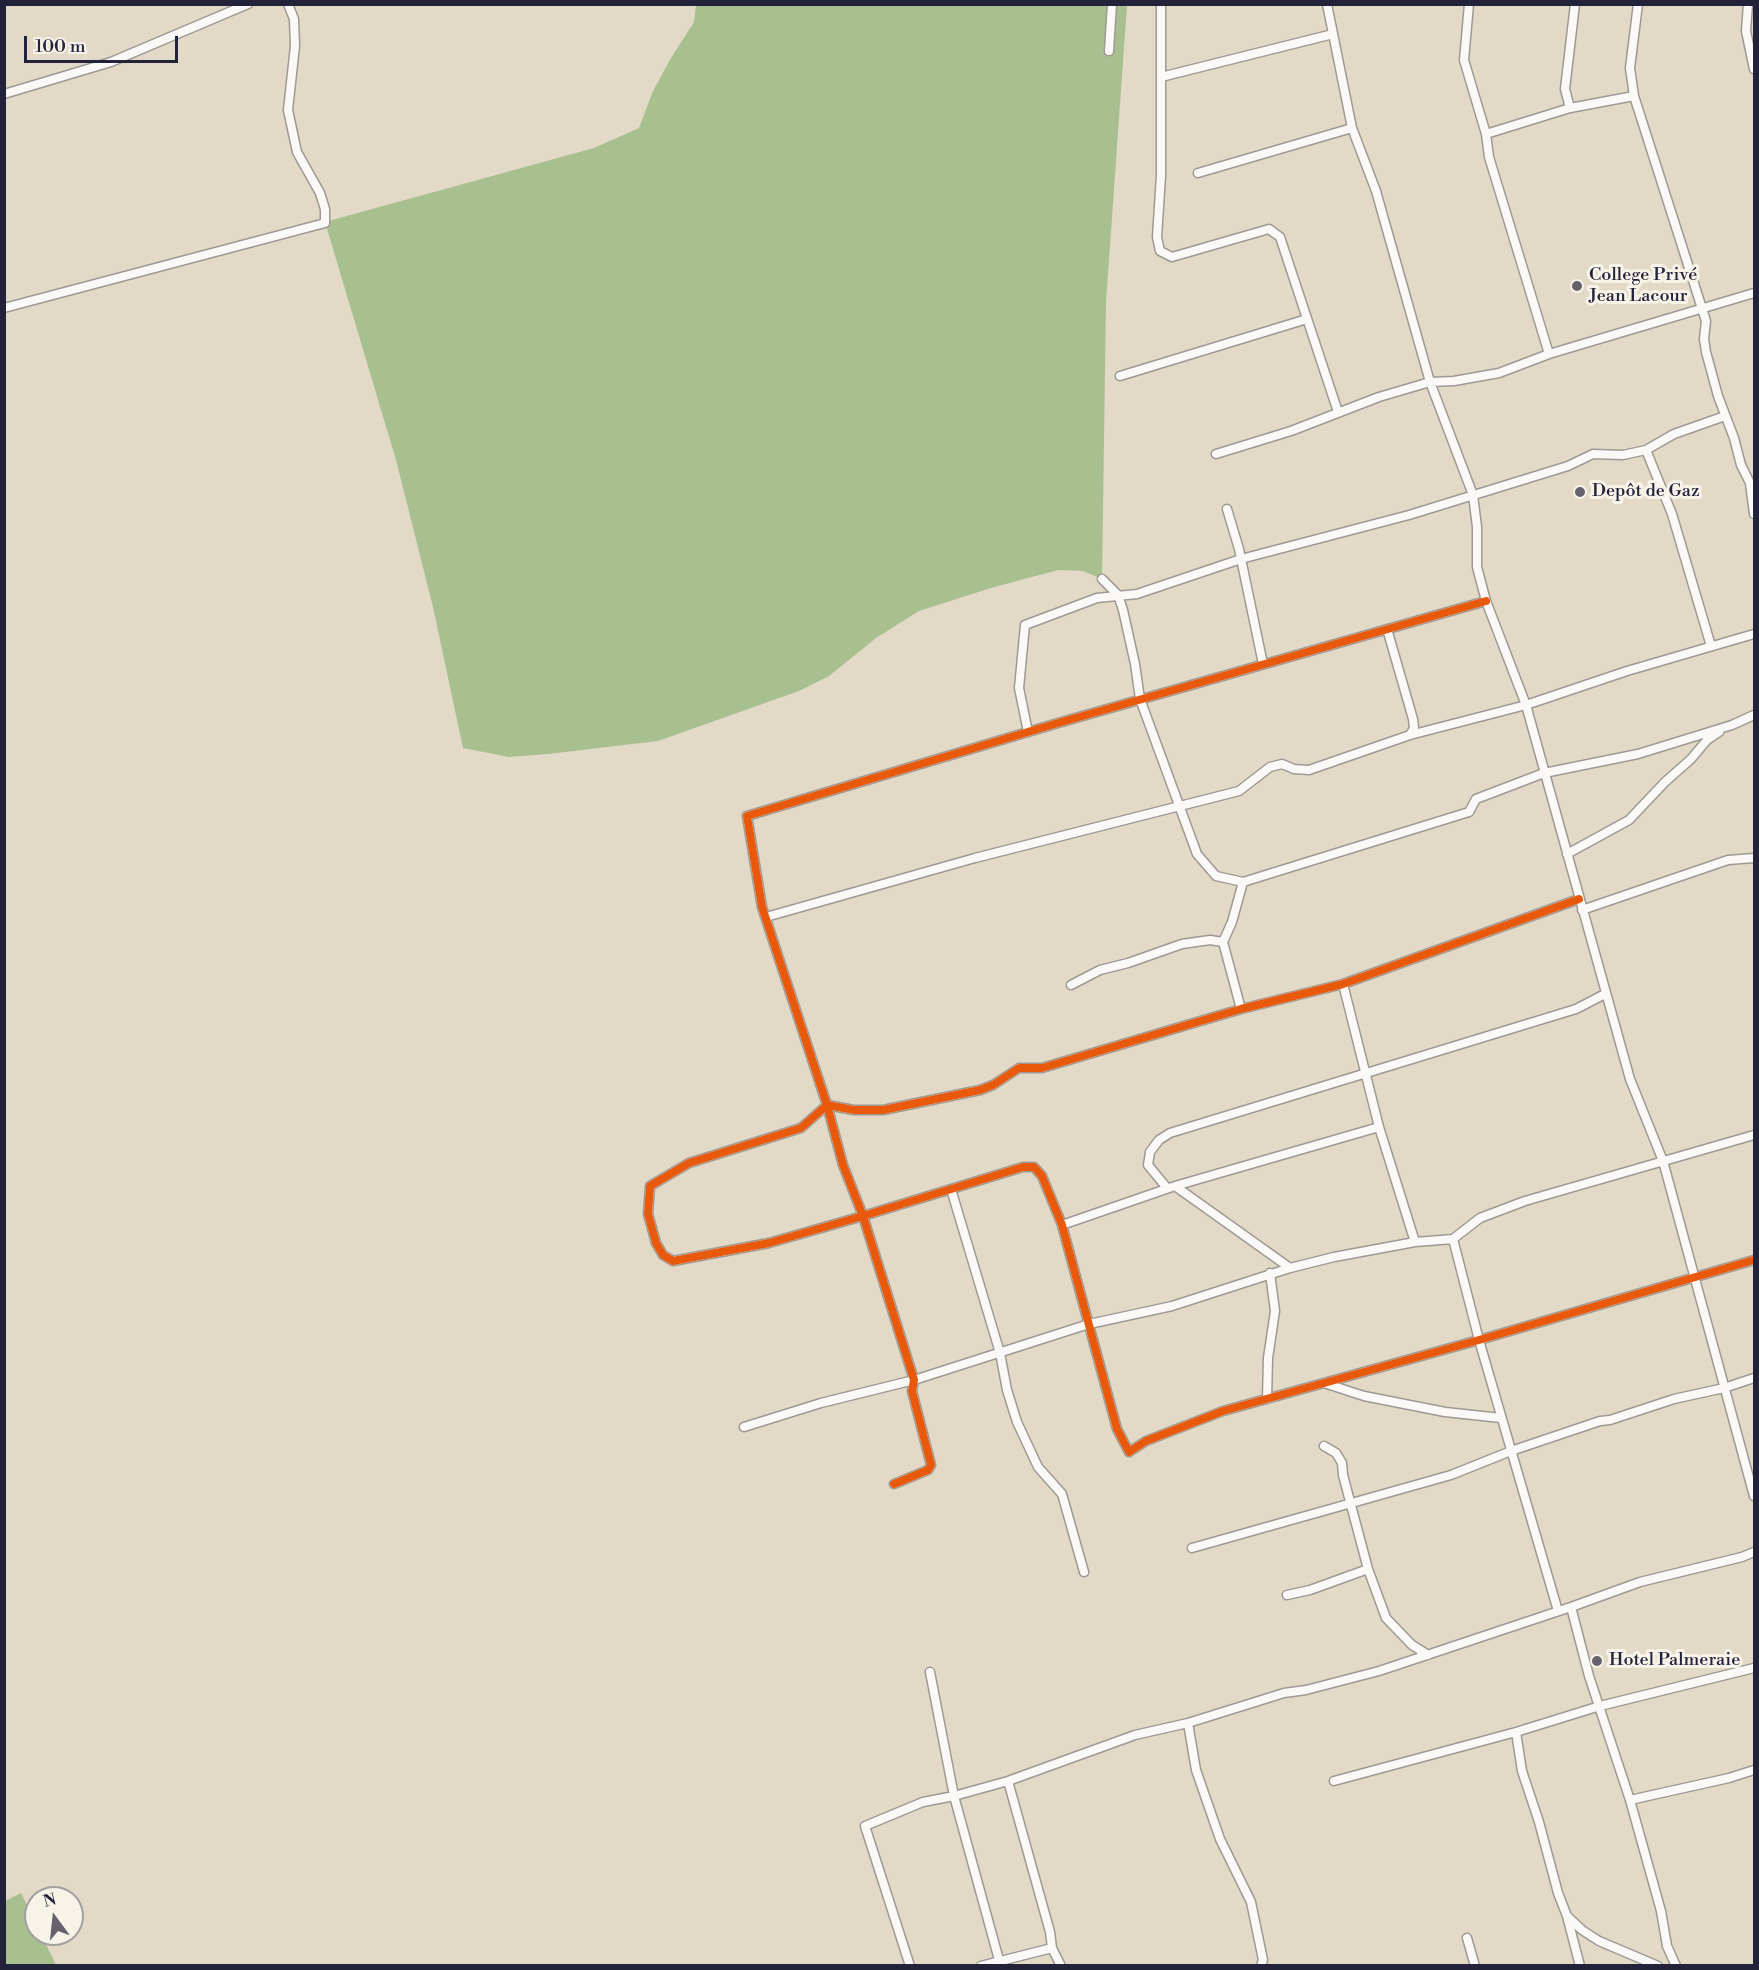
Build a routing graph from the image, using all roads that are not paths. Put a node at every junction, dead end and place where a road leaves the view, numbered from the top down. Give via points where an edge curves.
1 (248, 4) edge
2 (288, 4) edge
3 (1112, 4) edge
4 (1161, 4) edge
5 (1327, 4) edge
6 (1469, 4) edge
7 (1575, 4) edge
8 (1638, 4) edge
9 (1748, 4) edge
10 (1333, 34) junction
11 (1109, 51) dead end
12 (1755, 69) edge
13 (1161, 77) junction
14 (4, 94) edge
15 (1634, 96) junction
16 (1570, 108) junction
17 (1352, 128) junction
18 (1486, 134) junction
19 (1198, 172) dead end
20 (1755, 293) edge
21 (4, 308) edge
22 (1702, 309) junction
23 (1307, 319) junction
24 (1549, 354) junction
25 (1120, 376) dead end
26 (1430, 381) junction
27 (1338, 412) junction
28 (1725, 416) junction
29 (1646, 450) junction
30 (1215, 454) dead end
31 (1473, 495) junction
32 (1227, 509) dead end
33 (1755, 514) edge
34 (1241, 559) junction
35 (1102, 579) dead end
36 (1118, 596) junction
37 (1486, 601) junction
38 (1387, 629) junction
39 (1755, 634) edge
40 (1711, 646) junction
41 (1263, 664) junction
42 (1140, 699) junction
43 (1526, 705) junction
44 (1755, 715) edge
45 (1732, 724) junction
46 (1028, 732) junction
47 (1410, 735) junction
48 (1544, 773) junction
49 (1178, 806) junction
50 (1567, 854) junction
51 (1755, 858) edge
52 (1242, 882) junction
53 (1579, 899) junction
54 (1582, 910) junction
55 (766, 917) junction
56 (1223, 942) junction
57 (1343, 984) junction
58 (1071, 985) dead end
59 (1605, 994) junction
60 (1241, 1009) junction
61 (1366, 1072) junction
62 (827, 1105) junction
63 (1379, 1127) junction
64 (1755, 1135) edge
65 (1663, 1161) junction
66 (1171, 1187) junction
67 (951, 1190) junction
68 (863, 1216) junction
69 (1062, 1225) junction
70 (1453, 1239) junction
71 (1415, 1242) junction
72 (1755, 1260) edge
73 (1290, 1268) junction
74 (1270, 1273) junction
75 (1694, 1277) junction
76 (1089, 1324) junction
77 (1479, 1340) junction
78 (1000, 1353) junction
79 (1755, 1378) edge
80 (914, 1380) junction
81 (1324, 1383) junction
82 (1724, 1388) junction
83 (1267, 1399) junction
84 (1501, 1418) junction
85 (744, 1427) dead end
86 (1324, 1446) dead end
87 (1511, 1451) junction
88 (894, 1484) dead end
89 (1755, 1496) edge
90 (1351, 1503) junction
91 (1192, 1548) dead end
92 (1755, 1552) edge
93 (1368, 1569) junction
94 (1084, 1572) dead end
95 (1287, 1595) dead end
96 (1571, 1608) junction
97 (1558, 1611) junction
98 (1428, 1655) junction
99 (1755, 1668) edge
100 (930, 1672) dead end
101 (1600, 1706) junction
102 (1188, 1723) junction
103 (1516, 1732) junction
104 (1755, 1770) edge
105 (1008, 1781) junction
106 (1334, 1781) dead end
107 (954, 1796) junction
108 (1630, 1800) junction
109 (1567, 1916) junction
110 (1467, 1938) dead end
111 (1052, 1948) junction
112 (999, 1960) junction
113 (909, 1965) edge
114 (981, 1965) edge
115 (1061, 1965) edge
116 (1261, 1965) edge
117 (1474, 1965) edge
118 (1580, 1965) edge
119 (1658, 1965) edge
120 (1676, 1965) edge

1 - 14 street via 111,62
2 - 21 street via 294,19 295,46 288,110 297,152 320,193 325,224
3 - 11 street
4 - 13 street
5 - 10 street
6 - 18 street via 1464,60
7 - 16 street via 1565,89
8 - 15 street via 1630,68
9 - 12 street via 1746,31
10 - 13 street
10 - 17 street
13 - 23 street via 1157,237 1160,251 1172,257 1269,229 1280,237
15 - 16 street
15 - 22 street
16 - 18 street
17 - 19 street
17 - 26 street via 1376,191
18 - 24 street via 1489,156
20 - 22 street
22 - 24 street
22 - 28 street via 1706,352
23 - 25 street
23 - 27 street
24 - 26 street via 1499,373
26 - 27 street
26 - 31 street
27 - 30 street
28 - 29 street via 1674,434
28 - 33 street via 1750,483
29 - 31 street via 1623,455 1593,454 1568,466
29 - 40 street via 1672,514
31 - 34 street
31 - 37 street via 1477,567
32 - 34 street
34 - 36 street via 1137,594
34 - 41 street
35 - 36 street
36 - 42 street via 1129,630
36 - 46 street via 1097,598 1025,625 1020,688
37 - 38 street
37 - 43 street
38 - 41 street
38 - 47 street via 1413,719
39 - 40 street
40 - 43 street
41 - 42 street
42 - 46 street
42 - 49 street
43 - 47 street
43 - 48 street
44 - 45 street
45 - 48 street via 1638,754
45 - 50 street via 1707,740 1629,820
46 - 55 street via 747,816
47 - 49 street via 1310,770 1282,764 1270,766 1239,791
48 - 50 street
48 - 52 street via 1476,800 1469,812
49 - 52 street via 1197,854 1216,876
49 - 55 street
50 - 53 street
51 - 54 street via 1728,860
52 - 56 street
53 - 54 street
53 - 57 street
54 - 59 street
55 - 62 street
56 - 58 street via 1182,944 1100,970
56 - 60 street
57 - 60 street
57 - 61 street
59 - 61 street via 1576,1009
59 - 65 street via 1630,1079
60 - 62 street via 1042,1068 1019,1068 993,1085 958,1095 883,1110
61 - 63 street
61 - 66 street via 1170,1133 1150,1152 1149,1165
62 - 68 street via 843,1165
62 - 68 street via 801,1128 689,1163 650,1186 648,1215 656,1243 663,1255 673,1261 769,1243
63 - 66 street
63 - 71 street
64 - 65 street
65 - 70 street via 1480,1218
65 - 75 street
66 - 69 street
66 - 73 street
67 - 68 street
67 - 69 street via 1034,1167 1042,1176
67 - 78 street
68 - 80 street
69 - 76 street
70 - 71 street
70 - 77 street
71 - 73 street
72 - 75 street
73 - 74 street
74 - 76 street via 1172,1306
74 - 83 street via 1275,1311
75 - 77 street
75 - 82 street
76 - 78 street
76 - 83 street via 1117,1429 1129,1452 1146,1441 1223,1411
77 - 81 street
77 - 84 street
78 - 80 street
78 - 94 street via 1017,1422 1038,1467 1062,1494
79 - 82 street
80 - 85 street
80 - 88 street via 912,1391 931,1465 928,1470
81 - 83 street
81 - 84 street via 1445,1413
82 - 87 street via 1674,1399
82 - 89 street
84 - 87 street
86 - 90 street via 1336,1453 1342,1463
87 - 90 street via 1451,1475
87 - 97 street
90 - 91 street
90 - 93 street
92 - 96 street via 1648,1580
93 - 95 street
93 - 98 street via 1386,1618 1412,1646
96 - 97 street
96 - 101 street
97 - 98 street
98 - 102 street
99 - 101 street
100 - 107 street
101 - 103 street
101 - 108 street
102 - 105 street via 1135,1735
102 - 116 street via 1196,1770 1220,1839 1251,1902
103 - 106 street
103 - 109 street via 1522,1771
104 - 108 street
105 - 107 street
105 - 111 street
107 - 112 street
107 - 113 street via 923,1802 865,1826
108 - 120 street via 1667,1946
109 - 118 street
109 - 119 street via 1599,1941
110 - 117 street
111 - 112 street
111 - 115 street
112 - 114 street

